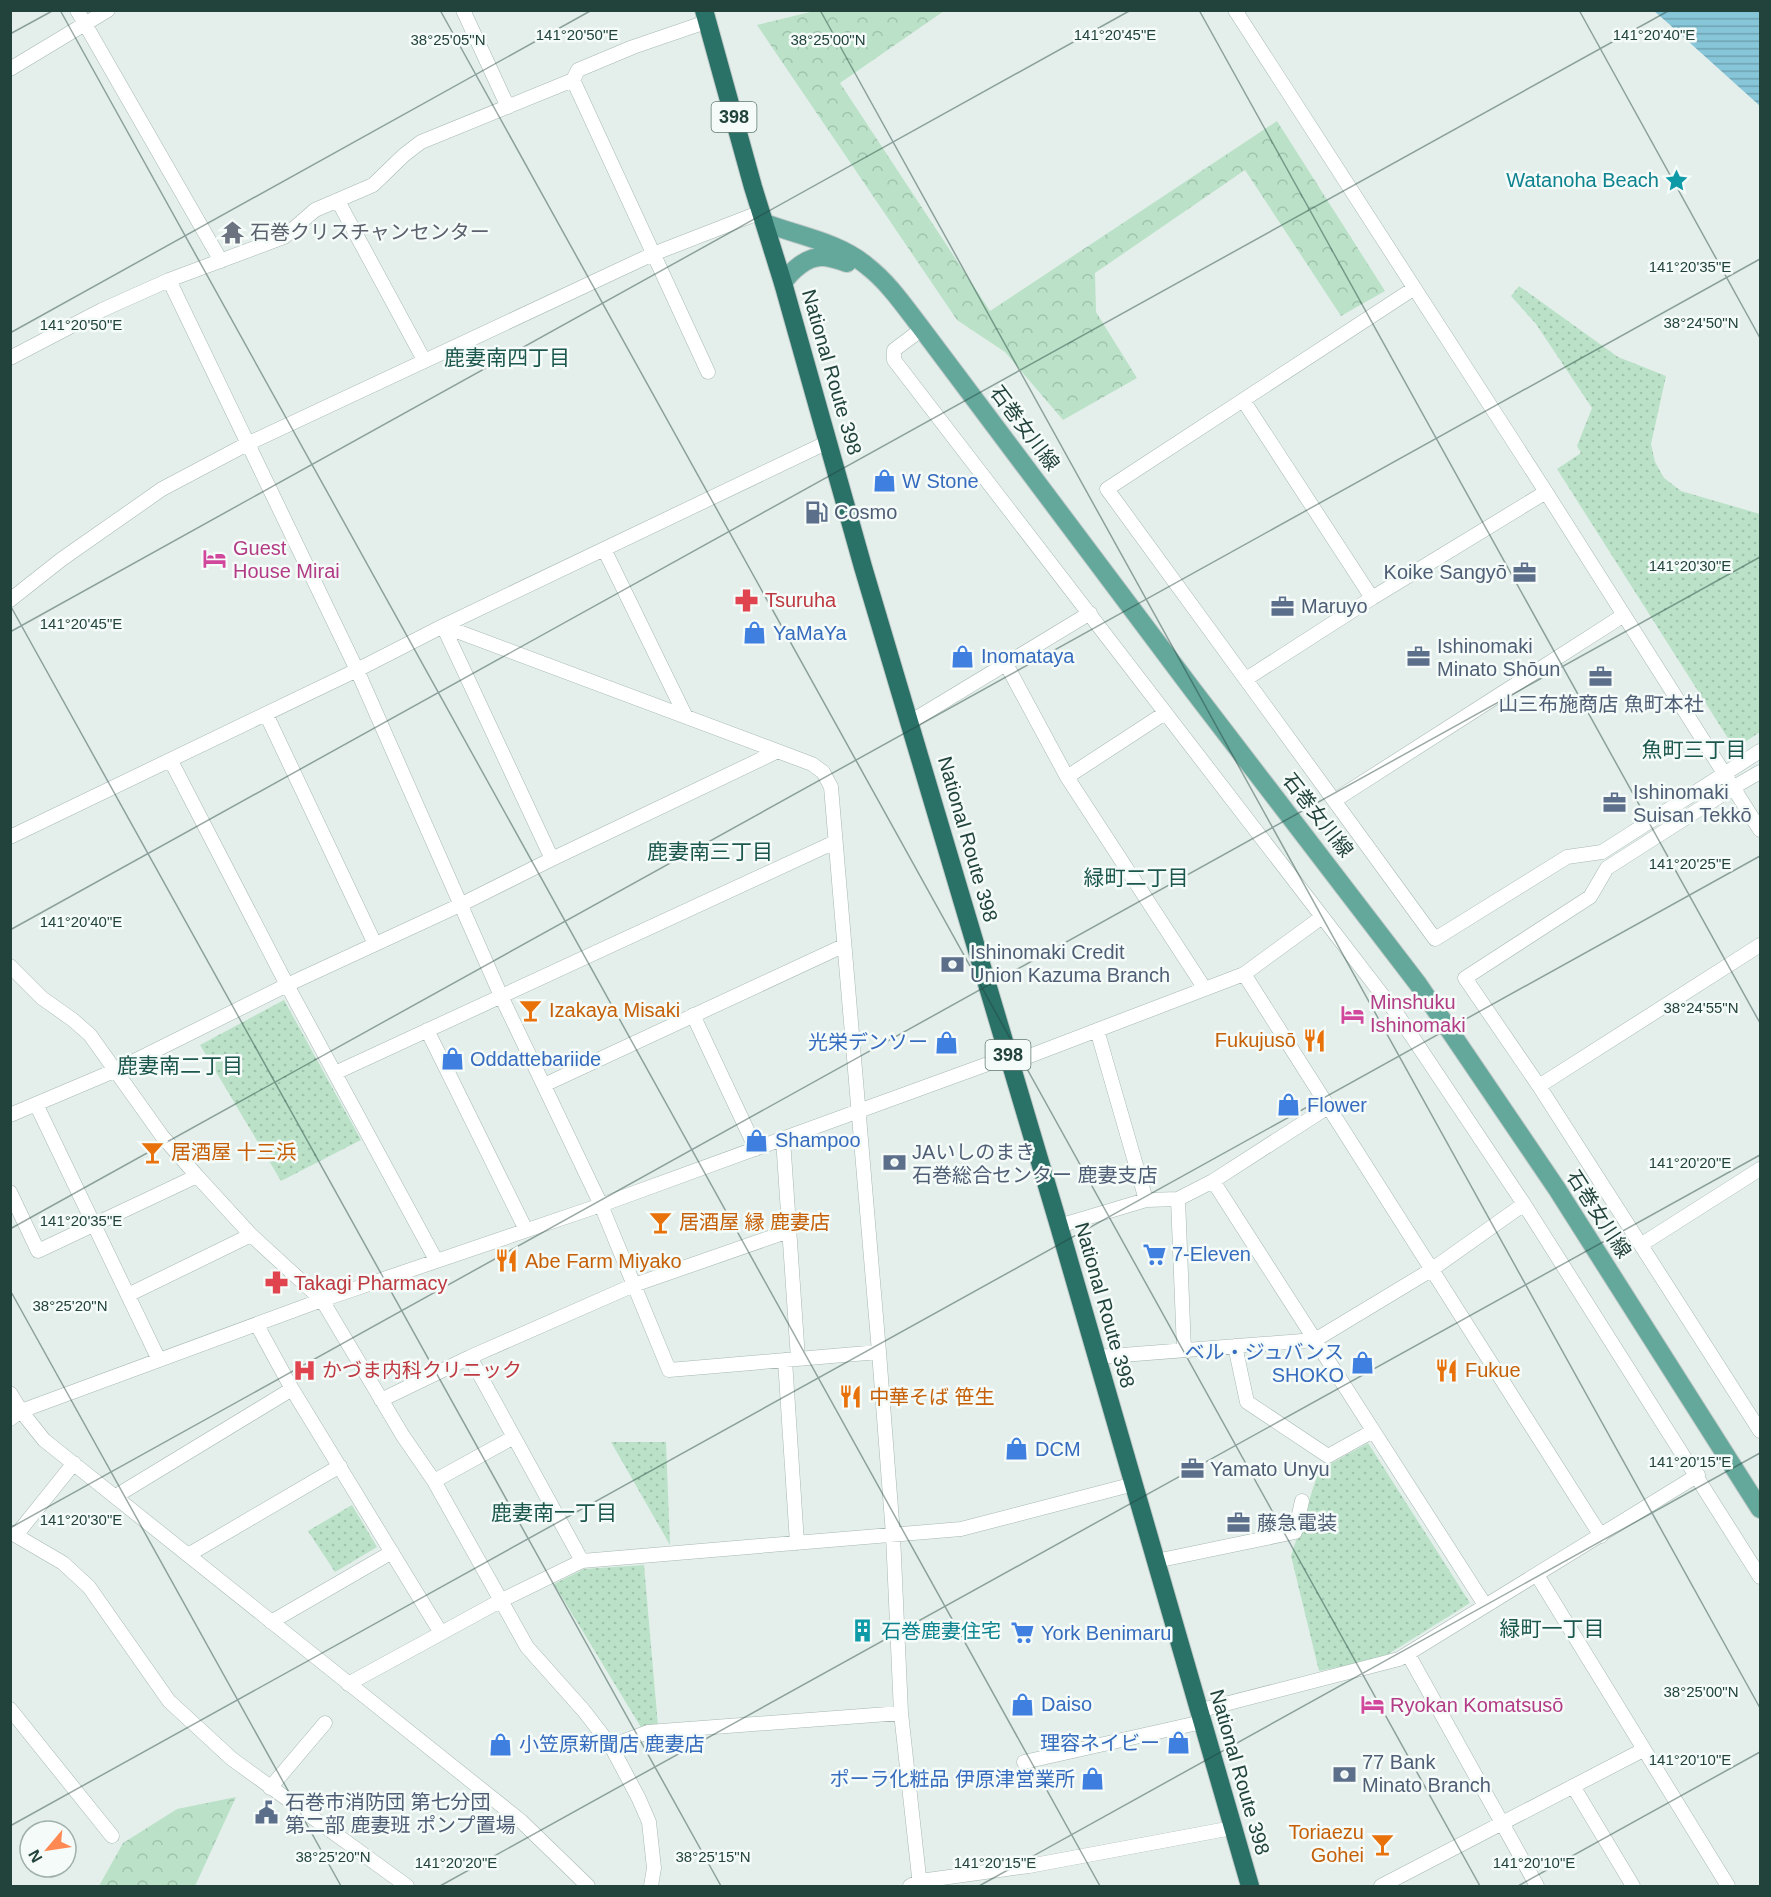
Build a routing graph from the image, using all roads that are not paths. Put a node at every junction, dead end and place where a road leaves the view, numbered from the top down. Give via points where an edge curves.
1 (77, 10) edge
2 (108, 10) edge
3 (463, 10) edge
4 (1235, 10) edge
5 (707, 16) edge
6 (85, 24) junction
7 (10, 69) edge
8 (573, 80) junction
9 (508, 107) junction
10 (338, 201) junction
11 (763, 218) junction
12 (653, 254) junction
13 (221, 261) junction
14 (170, 280) junction
15 (881, 280) junction
16 (783, 282) junction
17 (1413, 289) junction
18 (922, 329) junction
19 (10, 358) edge
20 (424, 360) junction
21 (708, 372) dead end
22 (1244, 400) junction
23 (828, 442) junction
24 (248, 444) junction
25 (1546, 492) junction
26 (604, 549) junction
27 (1372, 598) junction
28 (10, 600) edge
29 (1090, 613) junction
30 (1624, 615) junction
31 (443, 626) junction
32 (1006, 664) junction
33 (357, 670) junction
34 (1246, 679) junction
35 (1165, 713) junction
36 (266, 714) junction
37 (686, 717) junction
38 (910, 722) junction
39 (778, 751) junction
40 (1761, 751) edge
41 (171, 761) junction
42 (1761, 772) edge
43 (1725, 774) junction
44 (1067, 777) junction
45 (1734, 787) junction
46 (1335, 800) junction
47 (1761, 830) edge
48 (10, 837) edge
49 (835, 842) junction
50 (552, 858) junction
51 (460, 905) junction
52 (1322, 917) junction
53 (375, 944) junction
54 (1761, 945) edge
55 (843, 946) junction
56 (10, 966) edge
57 (1245, 974) junction
58 (287, 985) junction
59 (1204, 989) junction
60 (501, 996) junction
61 (693, 1015) junction
62 (427, 1030) junction
63 (1097, 1030) junction
64 (1010, 1061) junction
65 (114, 1071) junction
66 (335, 1073) junction
67 (544, 1085) junction
68 (1539, 1086) junction
69 (36, 1104) junction
70 (1328, 1107) junction
71 (857, 1110) junction
72 (10, 1115) edge
73 (783, 1139) junction
74 (756, 1149) junction
75 (1761, 1168) edge
76 (197, 1176) junction
77 (1213, 1182) junction
78 (10, 1192) edge
79 (1178, 1199) junction
80 (1146, 1200) junction
81 (1524, 1204) junction
82 (601, 1205) junction
83 (94, 1225) junction
84 (1059, 1226) junction
85 (526, 1230) junction
86 (789, 1231) junction
87 (251, 1235) junction
88 (1641, 1245) junction
89 (436, 1260) junction
90 (1431, 1270) junction
91 (634, 1285) junction
92 (128, 1295) junction
93 (322, 1300) junction
94 (257, 1325) junction
95 (1315, 1340) junction
96 (1235, 1346) junction
97 (1184, 1350) junction
98 (879, 1352) junction
99 (470, 1357) junction
100 (1097, 1357) junction
101 (791, 1359) junction
102 (159, 1360) junction
103 (292, 1389) junction
104 (10, 1393) edge
105 (381, 1400) junction
106 (16, 1415) edge
107 (1373, 1431) junction
108 (1761, 1431) edge
109 (513, 1437) junction
110 (74, 1463) junction
111 (340, 1466) junction
112 (1698, 1475) junction
113 (434, 1481) junction
114 (1134, 1484) junction
115 (116, 1496) junction
116 (1302, 1501) dead end
117 (1761, 1509) edge
118 (14, 1533) edge
119 (893, 1535) junction
120 (1601, 1536) junction
121 (797, 1543) junction
122 (392, 1552) junction
123 (188, 1555) junction
124 (582, 1561) junction
125 (1156, 1561) junction
126 (1537, 1575) junction
127 (1761, 1577) edge
128 (500, 1601) junction
129 (1485, 1605) junction
130 (271, 1622) junction
131 (441, 1633) junction
132 (1408, 1654) junction
133 (348, 1684) junction
134 (10, 1709) edge
135 (901, 1713) junction
136 (1200, 1716) junction
137 (326, 1723) dead end
138 (611, 1746) junction
139 (1643, 1750) junction
140 (1024, 1762) dead end
141 (1573, 1786) junction
142 (270, 1788) junction
143 (1501, 1824) junction
144 (1232, 1828) junction
145 (112, 1836) dead end
146 (916, 1885) edge
147 (584, 1886) edge
148 (407, 1887) edge
149 (651, 1887) edge
150 (1250, 1887) edge
151 (1381, 1887) edge
152 (1538, 1887) edge
153 (1633, 1887) edge
154 (1728, 1887) edge

1 - 6 street
2 - 6 street
3 - 9 street
4 - 17 street
5 - 8 street via 578,70
5 - 11 highway, National Route 398 / 398
6 - 7 street
6 - 13 street
8 - 9 street
8 - 12 street
9 - 10 street via 422,142 373,185
10 - 13 street via 315,210 284,237
10 - 20 street
11 - 12 street
11 - 15 main road, 石巻女川線 via 848,254
11 - 16 highway, National Route 398 / 398
12 - 20 street
12 - 21 street
13 - 14 street
14 - 19 street
14 - 24 street
15 - 16 main road via 847,263 816,257 796,267
15 - 18 main road, 石巻女川線
16 - 23 highway, National Route 398 / 398
17 - 22 street
17 - 25 street
18 - 29 street via 894,350 894,360
18 - 117 main road, 石巻女川線 via 1418,984 1557,1189
20 - 24 street
22 - 27 street
22 - 34 street via 1107,489
23 - 26 street
23 - 38 highway, National Route 398 / 398
24 - 28 street via 162,489
24 - 33 street
25 - 27 street
25 - 30 street
26 - 31 street
26 - 37 street
27 - 34 street
29 - 32 street
29 - 35 street
30 - 43 street
30 - 46 street
31 - 33 street
31 - 37 street
31 - 50 street
32 - 38 street
32 - 44 street
33 - 36 street
33 - 51 street
34 - 46 street
35 - 44 street
35 - 52 street
36 - 41 street
36 - 53 street
37 - 39 street
38 - 64 highway, National Route 398 / 398
39 - 49 street via 823,772 831,787
39 - 50 street
40 - 43 street
41 - 48 street
41 - 58 street
42 - 45 street
43 - 45 street
43 - 46 street via 1602,852 1567,857 1436,939
44 - 59 street
45 - 47 street
45 - 68 street via 1607,868 1590,897 1465,978
49 - 55 street
49 - 60 street
50 - 51 street
51 - 53 street
51 - 60 street
52 - 57 street
52 - 81 street via 1397,1014
53 - 58 street
54 - 68 street
55 - 61 street
55 - 71 street
56 - 65 street via 42,998 90,1035
57 - 59 street
57 - 70 street
58 - 65 street
58 - 66 street
59 - 63 street
60 - 62 street
60 - 67 street
61 - 67 street
61 - 74 street
62 - 66 street
62 - 85 street
63 - 64 street
63 - 80 street
64 - 71 street via 996,1061
64 - 84 highway, National Route 398 / 398
65 - 69 street
65 - 76 street
66 - 89 street
67 - 82 street
68 - 88 street
69 - 72 street
69 - 83 street
70 - 77 street
70 - 90 street
71 - 73 street
71 - 98 street
73 - 74 street
73 - 86 street
74 - 82 street
75 - 88 street
76 - 83 street
76 - 87 street
77 - 79 street
77 - 95 street
78 - 83 street via 38,1251
79 - 80 street
79 - 97 street
80 - 84 street
81 - 90 street
81 - 112 street
82 - 85 street
82 - 91 street
83 - 92 street
84 - 100 highway, National Route 398 / 398
85 - 89 street
86 - 91 street
86 - 101 street
87 - 92 street
87 - 93 street
88 - 108 street
89 - 93 street
90 - 95 street
90 - 120 street
91 - 99 street
91 - 101 street via 669,1370
92 - 102 street
93 - 94 street
93 - 105 street
94 - 102 street
94 - 103 street
95 - 96 street
95 - 107 street
96 - 97 street
96 - 107 street via 1247,1402 1328,1456
97 - 100 street
98 - 101 street
98 - 119 street
99 - 105 street
99 - 109 street
100 - 114 highway, National Route 398 / 398
101 - 121 street
102 - 106 street
103 - 111 street
103 - 115 street
104 - 106 street
105 - 113 street
106 - 110 street
107 - 129 street
109 - 113 street
109 - 124 street
110 - 115 street
110 - 118 street
111 - 122 street
111 - 123 street
112 - 120 street
112 - 127 street
113 - 128 street
114 - 119 street via 961,1528
114 - 125 highway, National Route 398 / 398
115 - 123 street
116 - 125 street via 1295,1532
118 - 142 street via 63,1563 89,1587 169,1701
119 - 121 street
119 - 135 street
120 - 126 street
121 - 124 street
122 - 130 street
122 - 131 street
123 - 130 street
124 - 128 street
125 - 136 highway, National Route 398 / 398
126 - 129 street
126 - 139 street
128 - 131 street
128 - 138 street via 527,1647
129 - 132 street
130 - 133 street
131 - 133 street
132 - 136 street
132 - 143 street
133 - 147 street via 521,1821
134 - 145 street
135 - 138 street via 648,1732
135 - 146 street
136 - 140 street
136 - 144 highway, National Route 398 / 398
137 - 142 street
138 - 149 street via 649,1822 654,1868
139 - 141 street
139 - 154 street
141 - 143 street
141 - 153 street
142 - 148 street
143 - 151 street
143 - 152 street
144 - 146 street
144 - 150 highway, National Route 398 / 398

